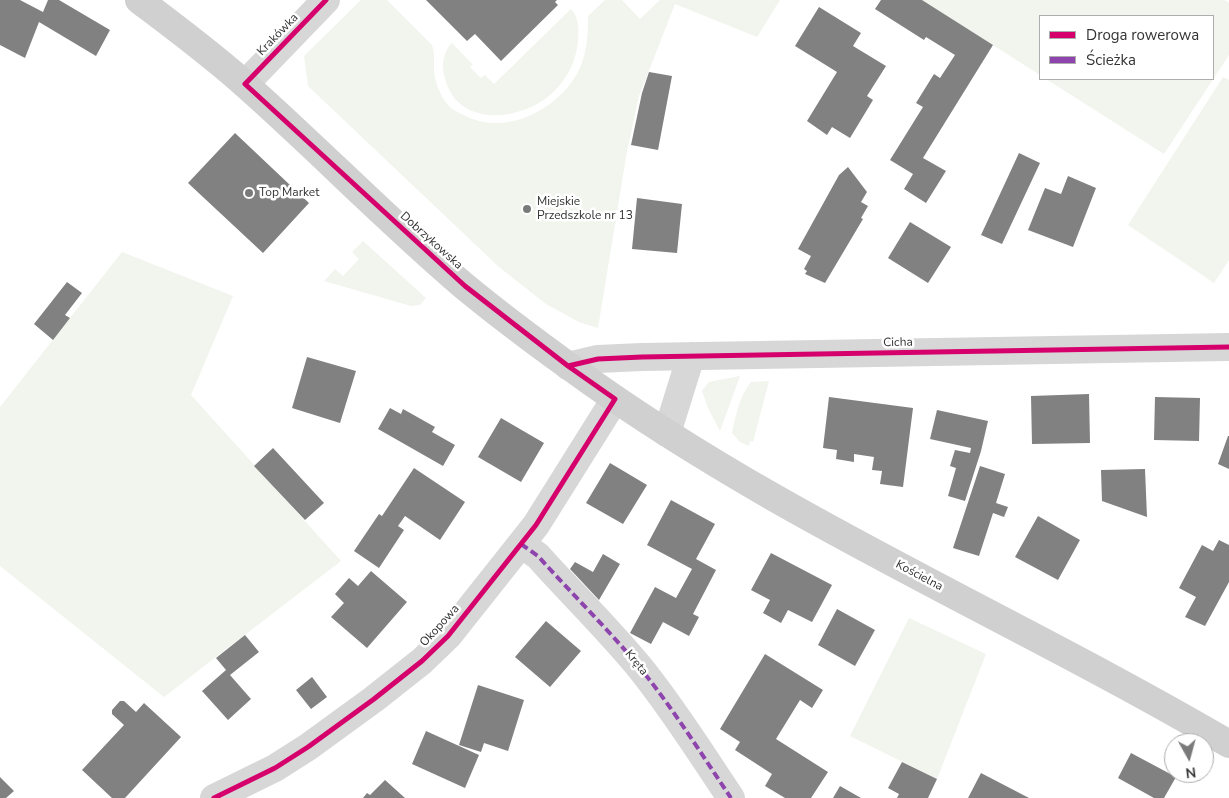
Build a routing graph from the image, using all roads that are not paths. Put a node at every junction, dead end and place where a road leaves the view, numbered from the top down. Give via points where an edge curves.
1 (139, 0) edge
2 (326, 0) edge
3 (245, 84) junction
4 (1229, 347) edge
5 (691, 356) junction
6 (568, 366) junction
7 (615, 399) junction
8 (667, 433) junction
9 (521, 544) junction
10 (1229, 744) edge
11 (214, 798) edge
12 (731, 798) edge

1 - 3 main road, Dobrzykowska
2 - 3 street, Krakówka
3 - 6 main road, Dobrzykowska via 465,286
4 - 5 street, Cicha
5 - 6 street, Cicha via 598,359
5 - 8 street
6 - 7 main road, Dobrzykowska
7 - 8 main road, Kościelna
7 - 9 street, Okopowa
8 - 10 main road, Kościelna via 814,520
9 - 11 street, Okopowa via 448,636 422,661 308,747 275,768
9 - 12 street, Kręta via 538,556 631,657 670,707

